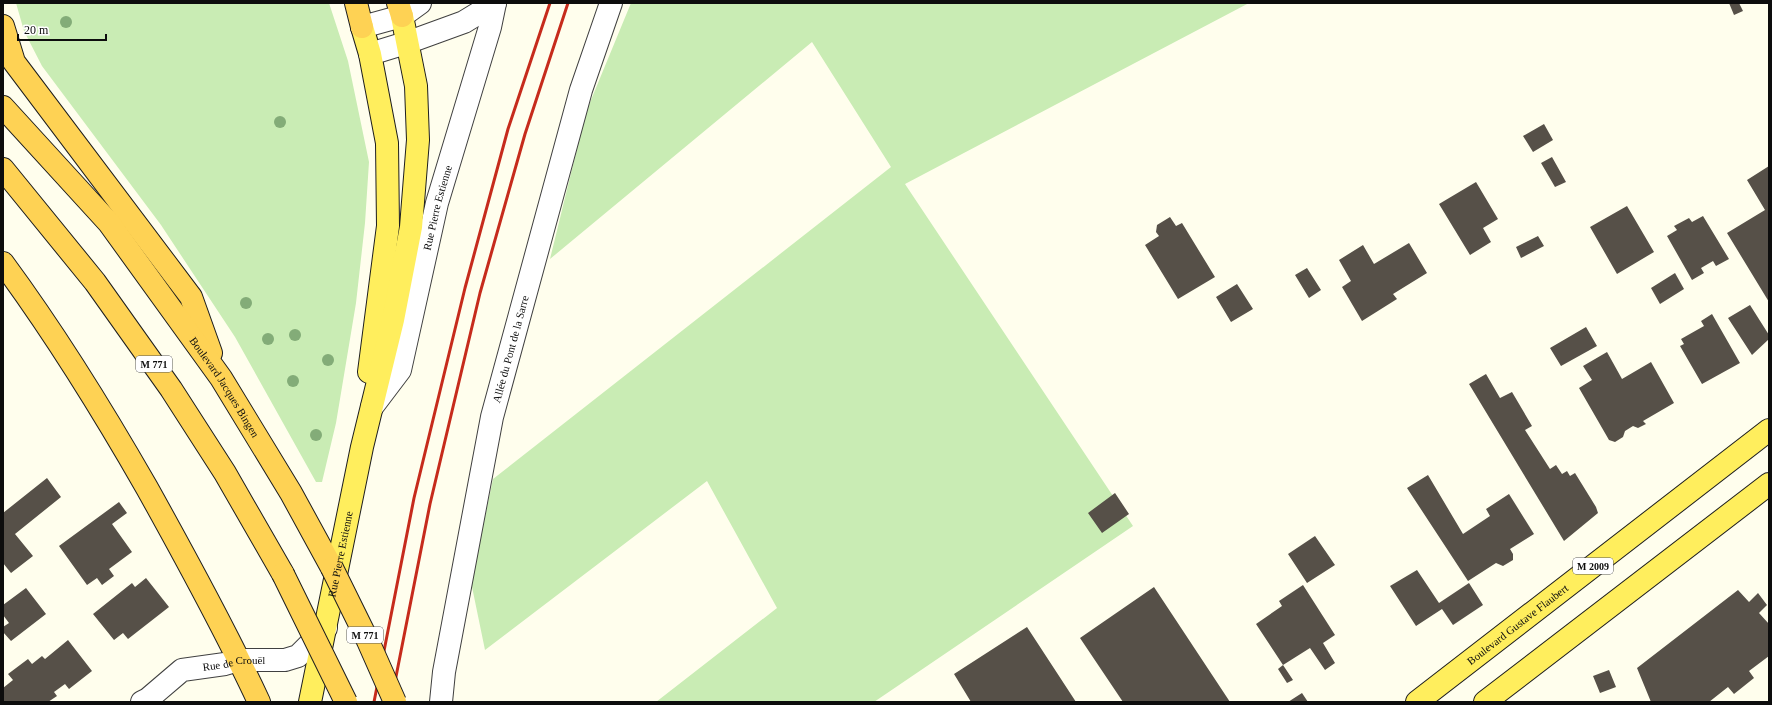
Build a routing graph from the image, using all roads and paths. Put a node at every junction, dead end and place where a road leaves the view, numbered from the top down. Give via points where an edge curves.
1 (356, 3) edge
2 (420, 3) edge
3 (495, 3) edge
4 (612, 3) edge
5 (400, 9) edge
6 (3, 26) edge
7 (362, 27) junction
8 (409, 42) junction
9 (370, 54) junction
10 (3, 107) edge
11 (3, 169) edge
12 (3, 263) edge
13 (221, 378) junction
14 (372, 407) junction
15 (1769, 430) edge
16 (1769, 484) edge
17 (326, 628) junction
18 (239, 660) junction
19 (142, 702) edge
20 (259, 702) edge
21 (310, 702) edge
22 (346, 702) edge
23 (395, 702) edge
24 (441, 702) edge
25 (1417, 702) edge
26 (1485, 702) edge

1 - 7 highway
2 - 5 street
3 - 8 street, Rue Pierre Estienne via 464,22
3 - 14 street, Rue Pierre Estienne via 437,203 400,370
4 - 24 street, Allée du Pont de la Sarre via 581,90 492,417 444,672
5 - 7 street
5 - 8 main road, Rue Pierre Estienne
6 - 13 highway via 14,62 191,297
7 - 9 main road, Rue Pierre Estienne
8 - 9 street, Rue Pierre Estienne
8 - 14 main road, Rue Pierre Estienne via 416,86 418,140 412,227
9 - 14 main road, Rue Pierre Estienne via 387,142 388,226 368,366
10 - 13 highway, Boulevard Jacques Bingen / M 771 via 109,223
11 - 22 highway, M 771, bridge via 95,282 172,389 225,473 283,574
12 - 18 highway via 32,302 108,421 179,544
13 - 23 highway, Boulevard Jacques Bingen / M 771, bridge via 291,493 332,568
14 - 17 main road, Rue Pierre Estienne
15 - 25 main road, Boulevard Gustave Flaubert / M 2009
16 - 26 main road
17 - 18 street, Rue de Crouël via 298,656 285,660
17 - 21 main road, Rue Pierre Estienne
18 - 19 street, Rue de Crouël via 182,670
18 - 20 highway

